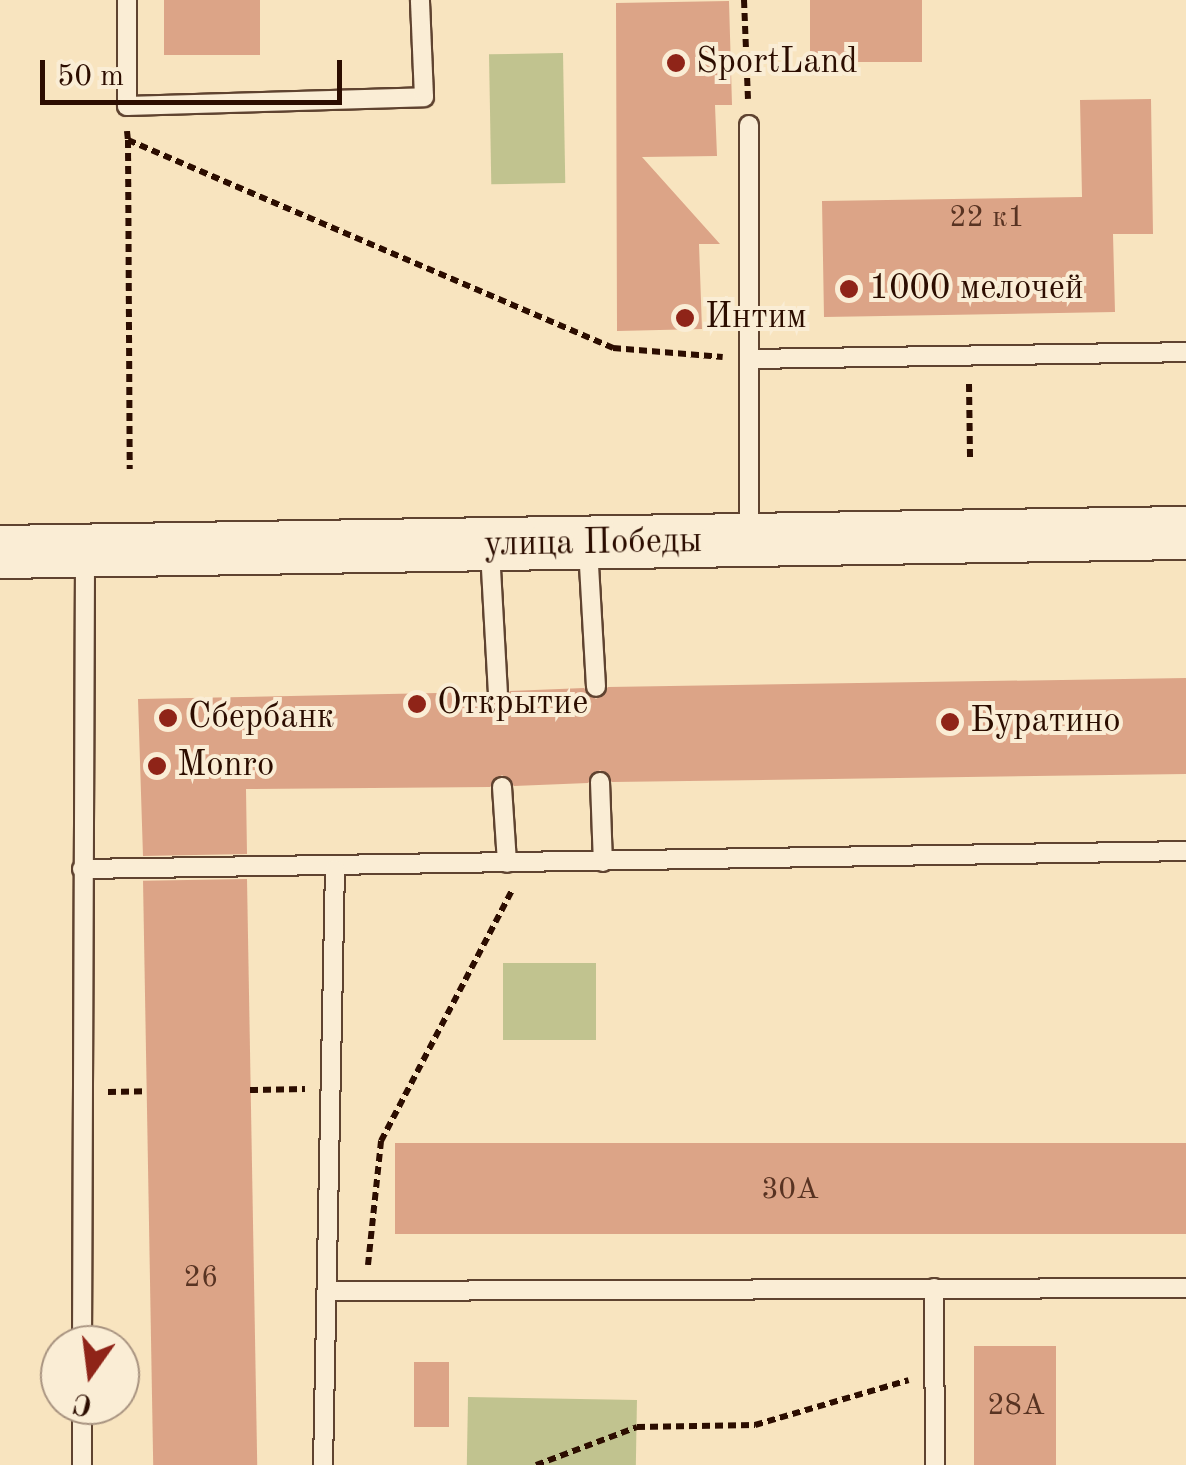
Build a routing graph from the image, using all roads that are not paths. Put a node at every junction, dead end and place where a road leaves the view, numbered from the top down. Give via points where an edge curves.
1 (127, 0) edge
2 (420, 0) edge
3 (749, 125) road end
4 (1186, 352) edge
5 (749, 360) junction
6 (1186, 533) edge
7 (749, 542) junction
8 (588, 544) junction
9 (490, 545) junction
10 (86, 548) junction
11 (0, 552) edge
12 (596, 688) dead end
13 (498, 692) dead end
14 (600, 782) dead end
15 (502, 787) dead end
16 (1186, 852) edge
17 (603, 862) junction
18 (507, 863) junction
19 (82, 868) junction
20 (335, 868) junction
21 (934, 1288) junction
22 (1186, 1288) edge
23 (327, 1291) junction
24 (82, 1325) edge
25 (82, 1425) edge
26 (82, 1465) edge
27 (323, 1465) edge
28 (935, 1465) edge

1 - 2 lane via 127,106 424,97
3 - 5 lane
4 - 5 lane
5 - 7 lane
6 - 7 main road, улица Победы
7 - 8 main road, улица Победы
8 - 9 main road, улица Победы
8 - 12 lane
9 - 10 main road, улица Победы
9 - 13 lane
10 - 11 main road, улица Победы
10 - 19 lane
14 - 17 lane
15 - 18 lane
16 - 17 lane
17 - 18 lane
18 - 20 lane
19 - 20 lane
19 - 24 lane
20 - 23 lane
21 - 22 lane
21 - 23 lane
21 - 28 lane
23 - 27 lane
25 - 26 lane

